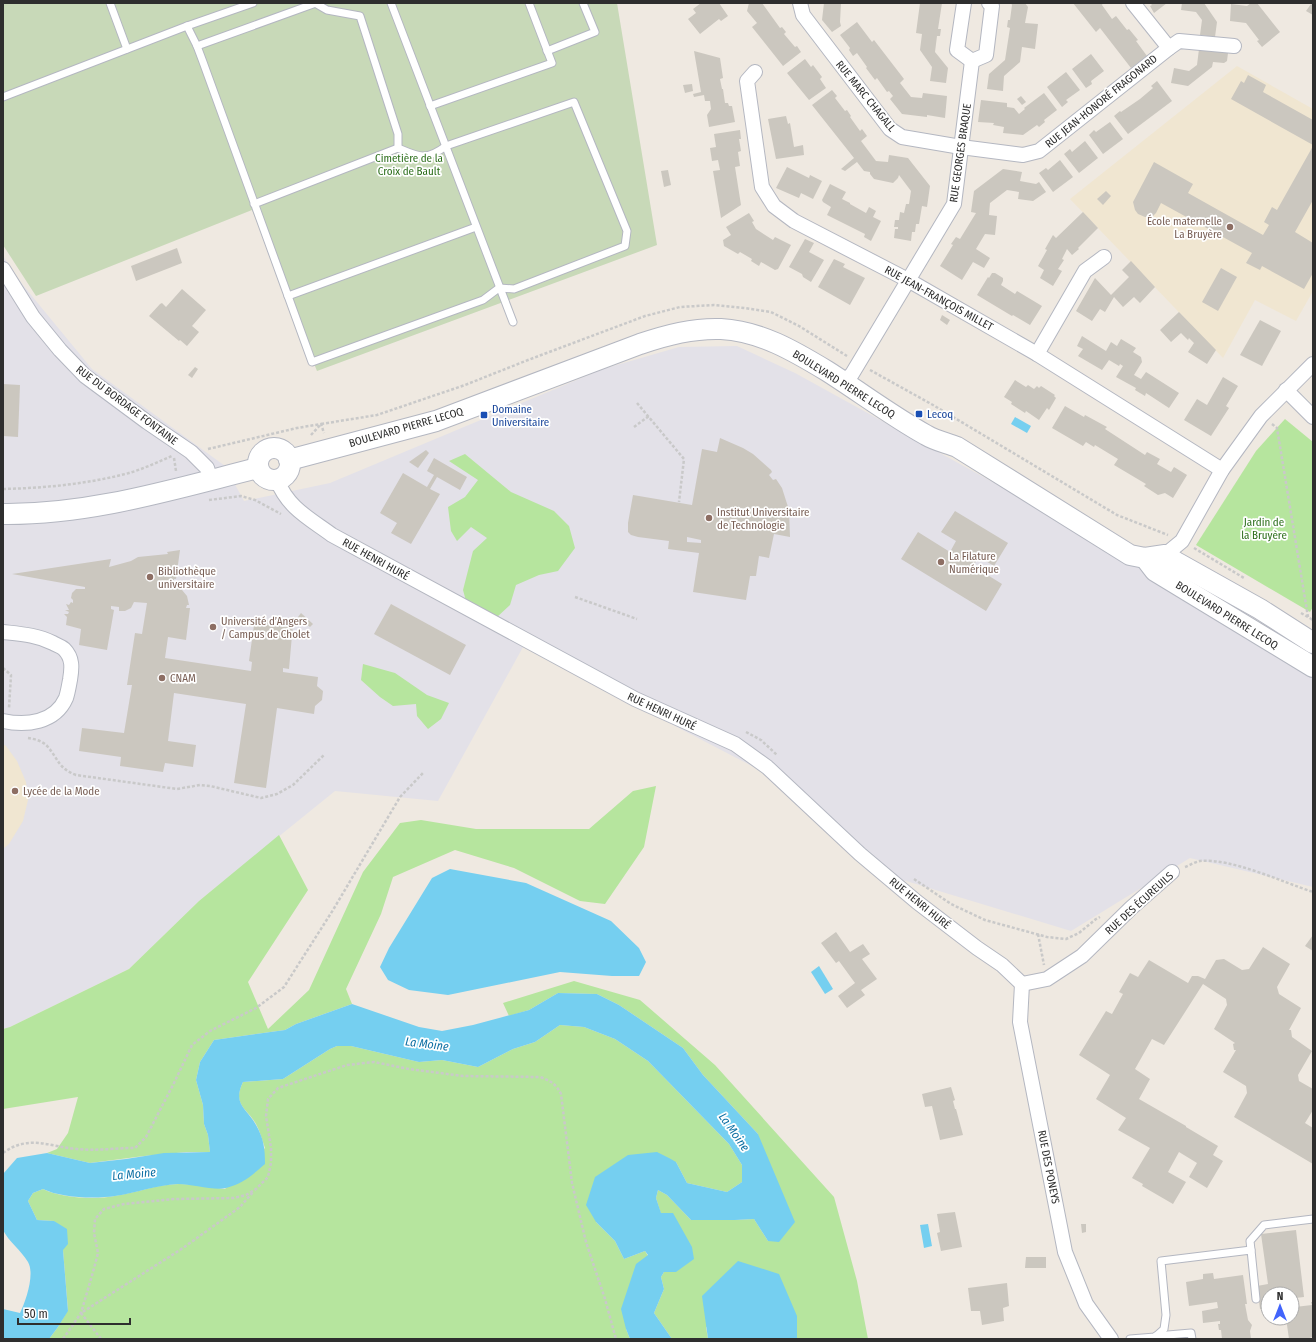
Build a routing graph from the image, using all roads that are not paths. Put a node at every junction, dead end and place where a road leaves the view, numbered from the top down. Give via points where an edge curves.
1 (110, 3) edge
2 (253, 3) edge
3 (315, 3) edge
4 (391, 3) edge
5 (530, 3) edge
6 (584, 3) edge
7 (800, 3) edge
8 (964, 3) edge
9 (989, 3) edge
10 (1133, 3) edge
11 (187, 26) junction
12 (198, 46) junction
13 (1234, 46) dead end
14 (1169, 48) junction
15 (127, 49) junction
16 (547, 51) junction
17 (972, 61) junction
18 (755, 72) dead end
19 (3, 97) edge
20 (430, 106) junction
21 (446, 146) junction
22 (961, 147) junction
23 (398, 148) junction
24 (254, 204) junction
25 (476, 227) junction
26 (1104, 257) dead end
27 (3, 269) edge
28 (908, 280) junction
29 (499, 288) junction
30 (288, 296) junction
31 (513, 322) dead end
32 (1037, 354) junction
33 (1313, 364) edge
34 (844, 382) junction
35 (1286, 390) junction
36 (1313, 417) edge
37 (289, 460) junction
38 (258, 468) junction
39 (1222, 470) junction
40 (211, 480) junction
41 (277, 480) junction
42 (3, 514) edge
43 (1165, 554) junction
44 (1145, 558) junction
45 (3, 632) edge
46 (1313, 643) edge
47 (1313, 668) edge
48 (5, 721) edge
49 (1172, 872) road end
50 (1022, 984) junction
51 (1313, 1219) edge
52 (1251, 1250) junction
53 (1256, 1299) dead end
54 (1156, 1336) junction
55 (1111, 1339) edge
56 (1130, 1339) edge
57 (1192, 1339) edge

1 - 15 lane
2 - 11 lane
3 - 12 lane
3 - 23 lane via 327,10 360,16 398,134
4 - 20 lane
5 - 16 lane
6 - 16 lane via 595,32
7 - 22 street, RUE MARC CHAGALL via 803,15 890,129 902,137
8 - 17 street via 957,50
9 - 17 street via 992,6 986,55
10 - 14 street, RUE JEAN-HONORÉ FRAGONARD
11 - 12 lane
11 - 15 lane
12 - 24 lane
13 - 14 street, RUE JEAN-HONORÉ FRAGONARD via 1179,41
14 - 22 street, RUE JEAN-HONORÉ FRAGONARD via 1040,151 1023,155
15 - 19 lane
16 - 20 lane via 552,63
17 - 22 street, RUE GEORGES BRAQUE
18 - 28 street, RUE JEAN-FRANÇOIS MILLET via 747,81 751,111 762,187 774,206 794,221
20 - 21 lane
21 - 23 lane via 436,154 420,157
21 - 25 lane
21 - 29 lane via 574,102 627,231 625,246 514,289
22 - 28 street, RUE GEORGES BRAQUE via 954,204
23 - 24 lane
24 - 30 lane
25 - 29 lane
25 - 30 lane
26 - 32 street via 1085,271
27 - 40 street, RUE DU BORDAGE FONTAINE via 33,317 85,376 191,452 206,468
28 - 32 street, RUE JEAN-FRANÇOIS MILLET
28 - 34 street, RUE GEORGES BRAQUE via 859,363
29 - 30 lane via 483,300 312,362
29 - 31 lane
32 - 39 street, RUE JEAN-FRANÇOIS MILLET
33 - 35 street
34 - 37 street, BOULEVARD PIERRE LECOQ via 797,353 768,340 721,329 693,330 640,344 436,420
34 - 44 street, BOULEVARD PIERRE LECOQ via 928,436 958,447 1130,554
35 - 36 street
35 - 39 street via 1261,416
37 - 38 street via 278,449 267,450 259,457
37 - 41 street via 290,465 286,474
38 - 40 street
38 - 41 street via 267,479
39 - 43 street via 1182,541
40 - 42 street via 138,499 75,509
41 - 50 street, RUE HENRI HURÉ via 294,507 332,535 635,699 735,744 767,767 860,854 917,902 1002,965
43 - 44 street
43 - 46 street, BOULEVARD PIERRE LECOQ
44 - 47 street, BOULEVARD PIERRE LECOQ via 1156,570
45 - 48 street via 43,638 63,648 72,660 66,698 56,712 41,720 20,724
49 - 50 street, RUE DES ÉCUREUILS via 1082,956 1047,979
50 - 55 street, RUE DES PONEYS via 1020,1022 1065,1252 1086,1304
51 - 52 lane via 1264,1225 1250,1241
52 - 53 lane
52 - 54 lane via 1161,1260 1166,1314 1164,1328
54 - 56 lane
54 - 57 lane via 1191,1333

